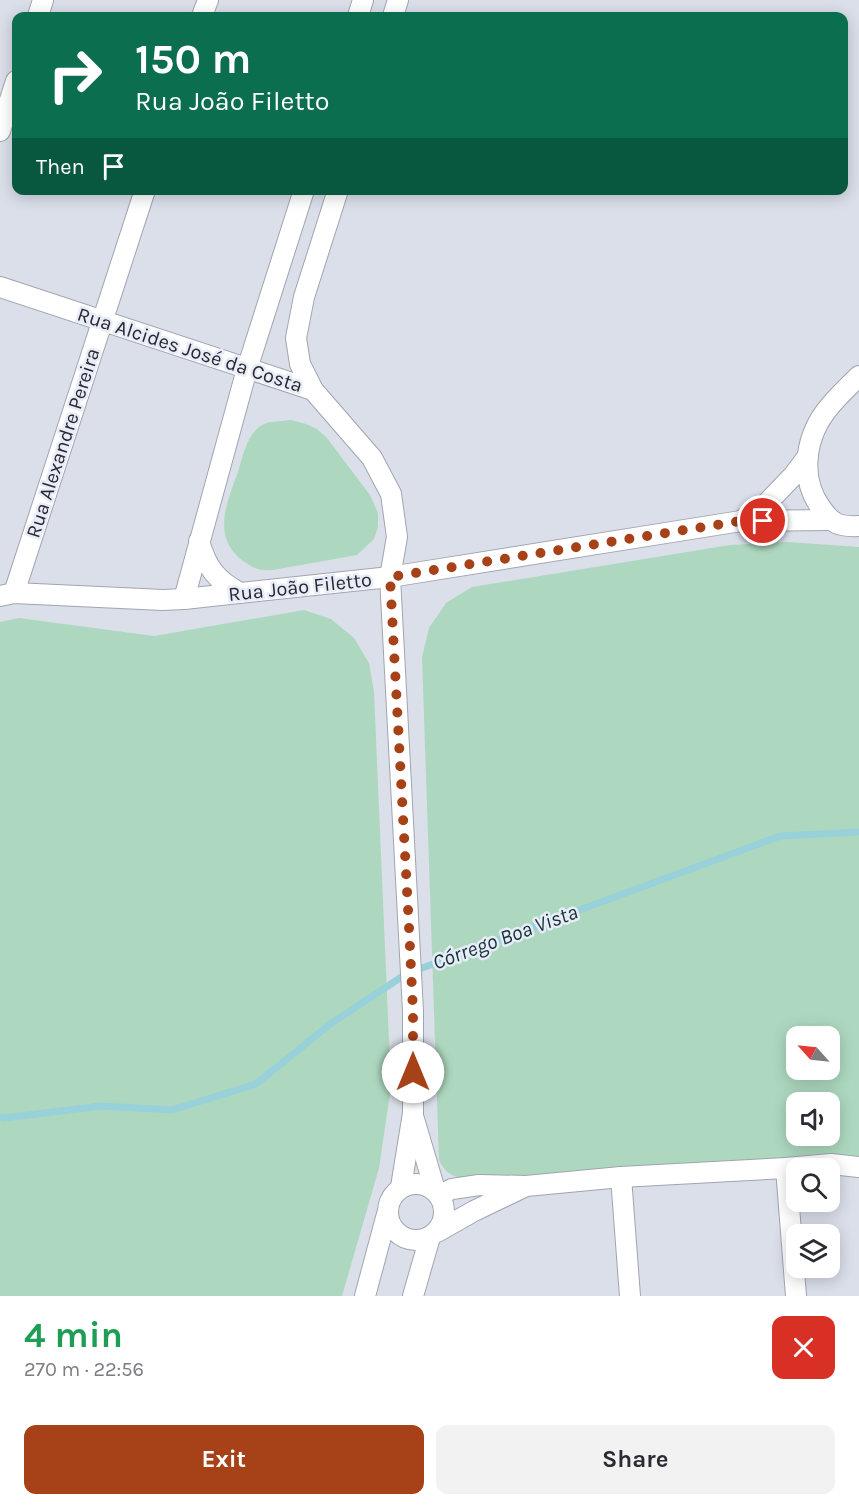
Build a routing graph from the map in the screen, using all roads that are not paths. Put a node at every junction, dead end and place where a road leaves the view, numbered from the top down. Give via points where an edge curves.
1 (12, 94) edge
2 (0, 131) edge
3 (144, 195) edge
4 (302, 195) edge
5 (336, 195) edge
6 (0, 287) edge
7 (103, 321) junction
8 (247, 369) junction
9 (859, 376) edge
10 (313, 390) junction
11 (808, 456) junction
12 (830, 520) junction
13 (741, 521) junction
14 (859, 526) edge
15 (200, 542) junction
16 (390, 577) junction
17 (240, 593) junction
18 (7, 595) edge
19 (184, 599) junction
20 (413, 1113) junction
21 (840, 1165) edge
22 (859, 1167) edge
23 (786, 1168) edge
24 (621, 1177) junction
25 (526, 1186) junction
26 (401, 1187) junction
27 (437, 1192) junction
28 (789, 1212) edge
29 (387, 1214) junction
30 (433, 1234) junction
31 (365, 1296) edge
32 (413, 1296) edge
33 (630, 1296) edge
34 (796, 1296) edge

1 - 2 street
3 - 7 street, Rua Alexandre Pereira
4 - 8 street
5 - 10 street via 304,297 296,338 300,364
6 - 7 street, Rua Alcides José da Costa
7 - 8 street, Rua Alcides José da Costa
7 - 18 street, Rua Alexandre Pereira
8 - 10 street, Rua Alcides José da Costa
8 - 15 street
9 - 11 street via 817,425
10 - 16 street, Rua Alcides José da Costa via 372,458 391,494 397,537
11 - 12 street via 807,475 816,501
11 - 13 street, Rua João Filetto via 766,504
12 - 13 street, Rua João Filetto
12 - 14 street, Rua João Filetto via 847,527
13 - 16 street, Rua João Filetto
15 - 17 street via 213,573
15 - 19 street
16 - 17 street, Rua João Filetto
16 - 20 street, Rua Alcides José da Costa via 413,1011
17 - 19 street, Rua João Filetto
18 - 19 street, Rua João Filetto
20 - 26 street
20 - 27 street
21 - 22 street
23 - 24 street
24 - 25 street
24 - 33 street
25 - 27 street via 479,1185
25 - 30 street
26 - 27 street via 418,1183
26 - 29 street via 389,1203
27 - 30 street via 445,1214
28 - 34 street
29 - 30 street via 394,1231 402,1237 420,1240
29 - 31 street
30 - 32 street

